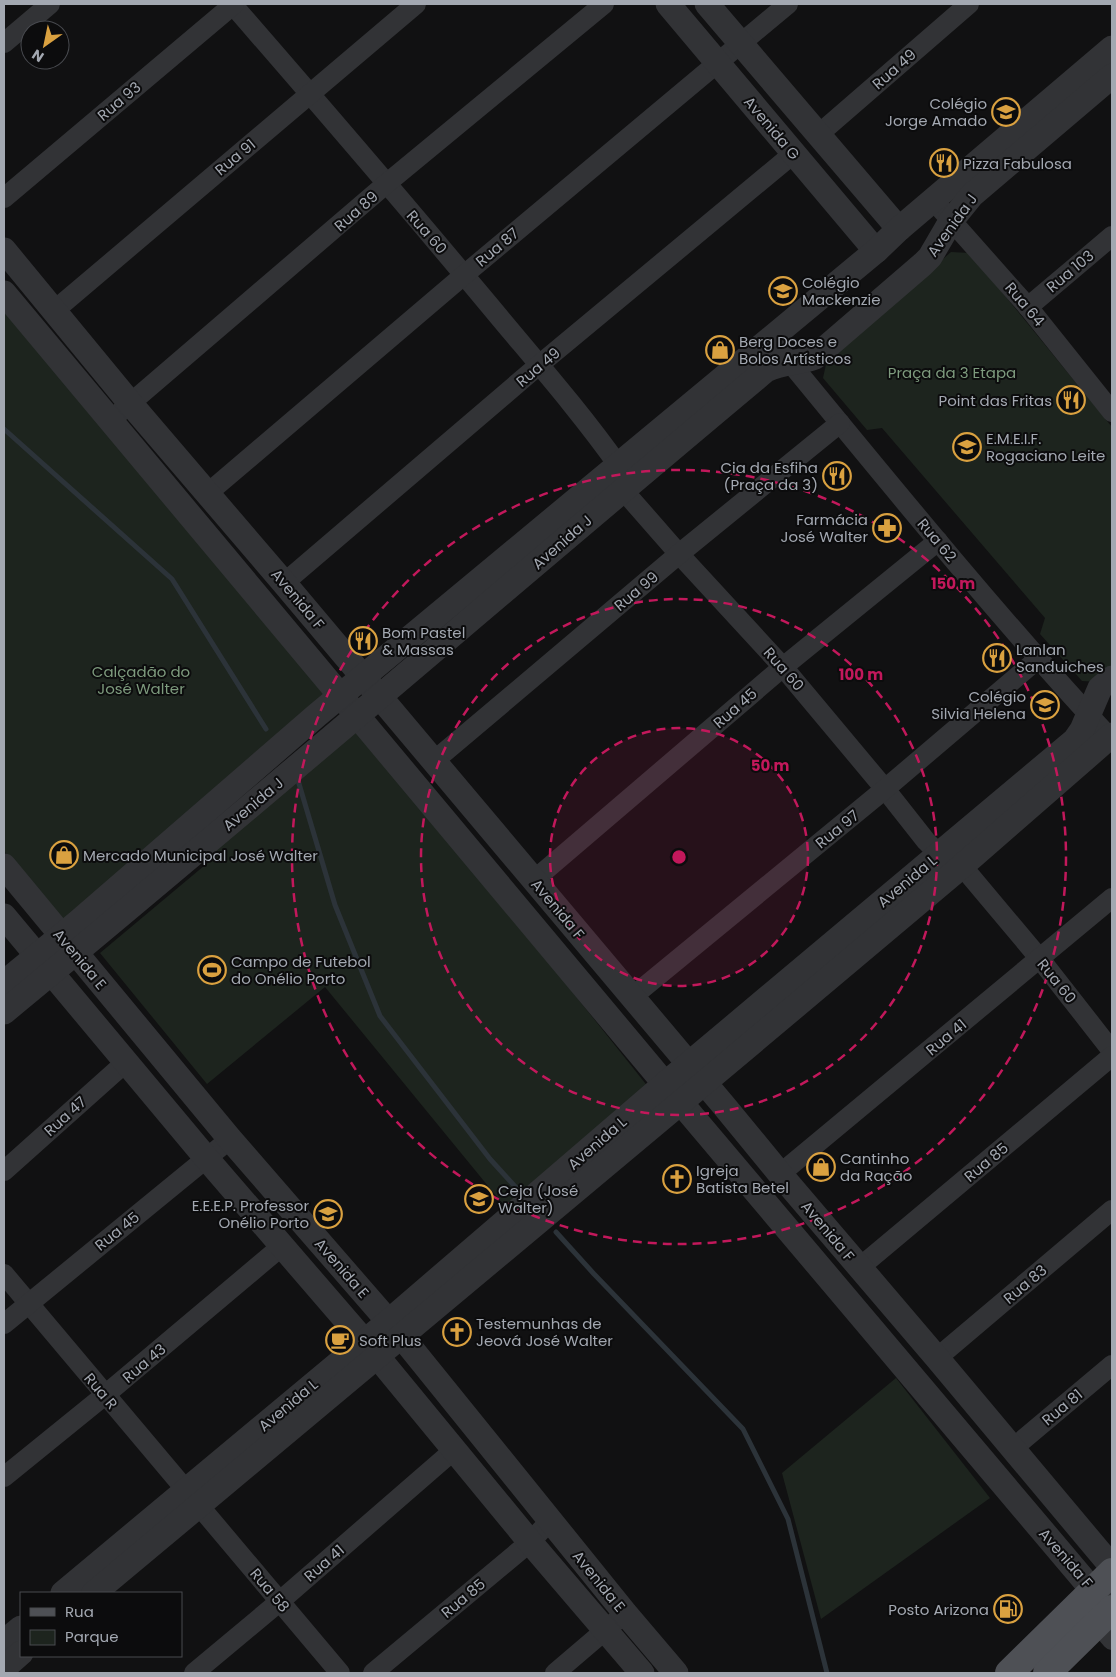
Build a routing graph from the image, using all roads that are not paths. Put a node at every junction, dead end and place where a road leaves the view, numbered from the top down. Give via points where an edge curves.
1 (50, 4) edge
2 (233, 4) edge
3 (416, 4) edge
4 (604, 4) edge
5 (668, 4) edge
6 (707, 4) edge
7 (788, 4) edge
8 (969, 4) edge
9 (4, 43) edge
10 (740, 44) junction
11 (1112, 48) edge
12 (718, 62) junction
13 (1112, 76) edge
14 (311, 94) junction
15 (819, 134) junction
16 (793, 154) junction
17 (386, 184) junction
18 (4, 198) edge
19 (933, 200) junction
20 (951, 221) junction
21 (899, 229) junction
22 (1112, 236) edge
23 (4, 250) edge
24 (876, 251) junction
25 (464, 275) junction
26 (4, 293) edge
27 (1028, 307) junction
28 (55, 310) junction
29 (770, 338) junction
30 (789, 362) junction
31 (539, 365) junction
32 (1108, 399) edge
33 (130, 403) junction
34 (110, 421) junction
35 (840, 423) junction
36 (644, 458) junction
37 (618, 465) junction
38 (623, 490) junction
39 (208, 493) junction
40 (938, 541) junction
41 (679, 554) junction
42 (284, 583) junction
43 (1039, 658) junction
44 (783, 667) junction
45 (363, 676) junction
46 (1112, 678) edge
47 (341, 695) junction
48 (379, 698) junction
49 (358, 716) junction
50 (1090, 716) junction
51 (1111, 736) edge
52 (434, 761) junction
53 (885, 789) junction
54 (974, 839) junction
55 (939, 854) junction
56 (4, 866) edge
57 (962, 866) junction
58 (534, 880) junction
59 (1112, 898) edge
60 (4, 916) edge
61 (68, 944) junction
62 (1040, 959) junction
63 (44, 965) junction
64 (4, 983) edge
65 (632, 997) junction
66 (4, 1012) edge
67 (1112, 1051) edge
68 (1112, 1056) edge
69 (126, 1062) junction
70 (697, 1074) junction
71 (665, 1084) junction
72 (681, 1102) junction
73 (230, 1139) junction
74 (207, 1159) junction
75 (4, 1171) edge
76 (780, 1174) junction
77 (1112, 1210) edge
78 (282, 1246) junction
79 (859, 1268) junction
80 (4, 1274) edge
81 (28, 1303) junction
82 (4, 1324) edge
83 (395, 1330) junction
84 (370, 1349) junction
85 (937, 1358) junction
86 (1112, 1365) edge
87 (105, 1395) junction
88 (1012, 1449) junction
89 (454, 1450) junction
90 (4, 1478) edge
91 (193, 1498) junction
92 (550, 1521) junction
93 (530, 1542) junction
94 (1112, 1567) edge
95 (64, 1592) edge
96 (95, 1592) edge
97 (279, 1602) junction
98 (1103, 1605) edge
99 (625, 1613) junction
100 (20, 1629) edge
101 (605, 1630) junction
102 (4, 1642) edge
103 (20, 1654) edge
104 (4, 1668) edge
105 (194, 1673) edge
106 (340, 1673) edge
107 (373, 1673) edge
108 (555, 1673) edge
109 (642, 1673) edge
110 (676, 1673) edge
111 (1010, 1673) edge
112 (1047, 1673) edge

1 - 9 street
2 - 14 street, Rua 60
2 - 18 street, Rua 93
3 - 14 street, Rua 91
4 - 17 street, Rua 89
5 - 12 street, Avenida G
6 - 10 street, Avenida G
7 - 10 street, Rua 87
8 - 15 street, Rua 49
10 - 12 street, Rua 87
10 - 15 street, Avenida G
11 - 19 street, Avenida J
12 - 16 street, Avenida G
12 - 25 street, Rua 87
13 - 20 street, Avenida J via 972,195
14 - 17 street, Rua 60
14 - 28 street, Rua 91
15 - 21 street, Avenida G
16 - 24 street, Avenida G
16 - 31 street, Rua 49
17 - 25 street, Rua 60
17 - 33 street, Rua 89
19 - 20 street, Rua 64
19 - 21 street, Avenida J
20 - 27 street, Rua 64
20 - 30 street, Avenida J via 923,264 815,357
21 - 24 street, Avenida J
22 - 27 street, Rua 103
23 - 28 street, Avenida F
24 - 29 street, Avenida J
25 - 31 street, Rua 60
25 - 39 street, Rua 87
26 - 34 street, Avenida F
27 - 32 street, Rua 64
28 - 33 street, Avenida F
29 - 30 street, Rua 62
29 - 36 street, Avenida J
30 - 35 street, Rua 62
30 - 36 street, Avenida J via 766,370
31 - 37 street, Rua 60
31 - 42 street, Rua 49
33 - 34 street, Rua 89
33 - 39 street, Avenida F
34 - 47 street, Avenida F
35 - 40 street, Rua 62
35 - 41 street, Rua 99
36 - 37 street, Avenida J
36 - 38 street, Avenida J
37 - 45 street, Avenida J
38 - 41 street, Rua 60
38 - 48 street, Avenida J
39 - 42 street, Avenida F
40 - 43 street, Rua 62
40 - 44 street, Rua 45
41 - 44 street, Rua 60
41 - 52 street, Rua 99
42 - 45 street, Avenida F
43 - 50 street, Rua 62
43 - 53 street, Rua 97
44 - 53 street, Rua 60
44 - 58 street, Rua 45
45 - 47 street, Avenida J
45 - 48 street, Avenida F
46 - 50 street, Avenida L via 1100,688
47 - 49 street, Avenida F
47 - 61 street, Avenida J
48 - 49 street, Avenida J
48 - 52 street, Avenida F
49 - 61 street, Avenida J
49 - 71 street, Avenida F
50 - 51 street, Rua 62
50 - 54 street, Avenida L via 1074,740
51 - 54 street, Avenida L
52 - 58 street, Avenida F
53 - 55 street, Rua 60
53 - 65 street, Rua 97
54 - 55 street, Avenida L
54 - 57 street, Avenida L
55 - 70 street, Avenida L
56 - 61 street, Avenida E
57 - 62 street, Rua 60
57 - 70 street, Avenida L
58 - 65 street, Avenida F
59 - 62 street, Rua 41
60 - 63 street, Avenida E
61 - 63 street, Avenida J
61 - 73 street, Avenida E
62 - 67 street, Rua 60
62 - 76 street, Rua 41
63 - 64 street, Avenida J
63 - 66 street, Avenida J
63 - 69 street, Avenida E
65 - 70 street, Avenida F
68 - 79 street, Rua 85
69 - 74 street, Avenida E
69 - 75 street, Rua 47
70 - 71 street, Avenida L
70 - 72 street, Avenida L
70 - 76 street, Avenida F
71 - 72 street, Avenida F
71 - 83 street, Avenida L
72 - 83 street, Avenida L
72 - 98 street, Avenida F
73 - 74 street, Rua 45
73 - 83 street, Avenida E
74 - 78 street, Avenida E
74 - 81 street, Rua 45
76 - 79 street, Avenida F
77 - 85 street, Rua 83
78 - 84 street, Avenida E
78 - 87 street, Rua 43
79 - 85 street, Avenida F
80 - 81 street, Rua R
81 - 82 street, Rua 45
81 - 87 street, Rua R
83 - 84 street, Avenida L
83 - 92 street, Avenida E
84 - 89 street, Avenida E
84 - 91 street, Avenida L
85 - 88 street, Avenida F
86 - 88 street, Rua 81
87 - 90 street, Rua 43
87 - 91 street, Rua R
88 - 94 street, Avenida F
89 - 93 street, Avenida E
89 - 97 street, Rua 41
91 - 95 street, Avenida L
91 - 96 street, Avenida L
91 - 97 street, Rua 58
92 - 93 street, Rua 85
92 - 99 street, Avenida E
93 - 101 street, Avenida E
93 - 107 street, Rua 85
97 - 105 street, Rua 41
97 - 106 street, Rua 58
98 - 111 main road
98 - 112 main road
99 - 101 street
99 - 110 street, Avenida E
100 - 102 street
101 - 108 street
101 - 109 street, Avenida E
103 - 104 street

